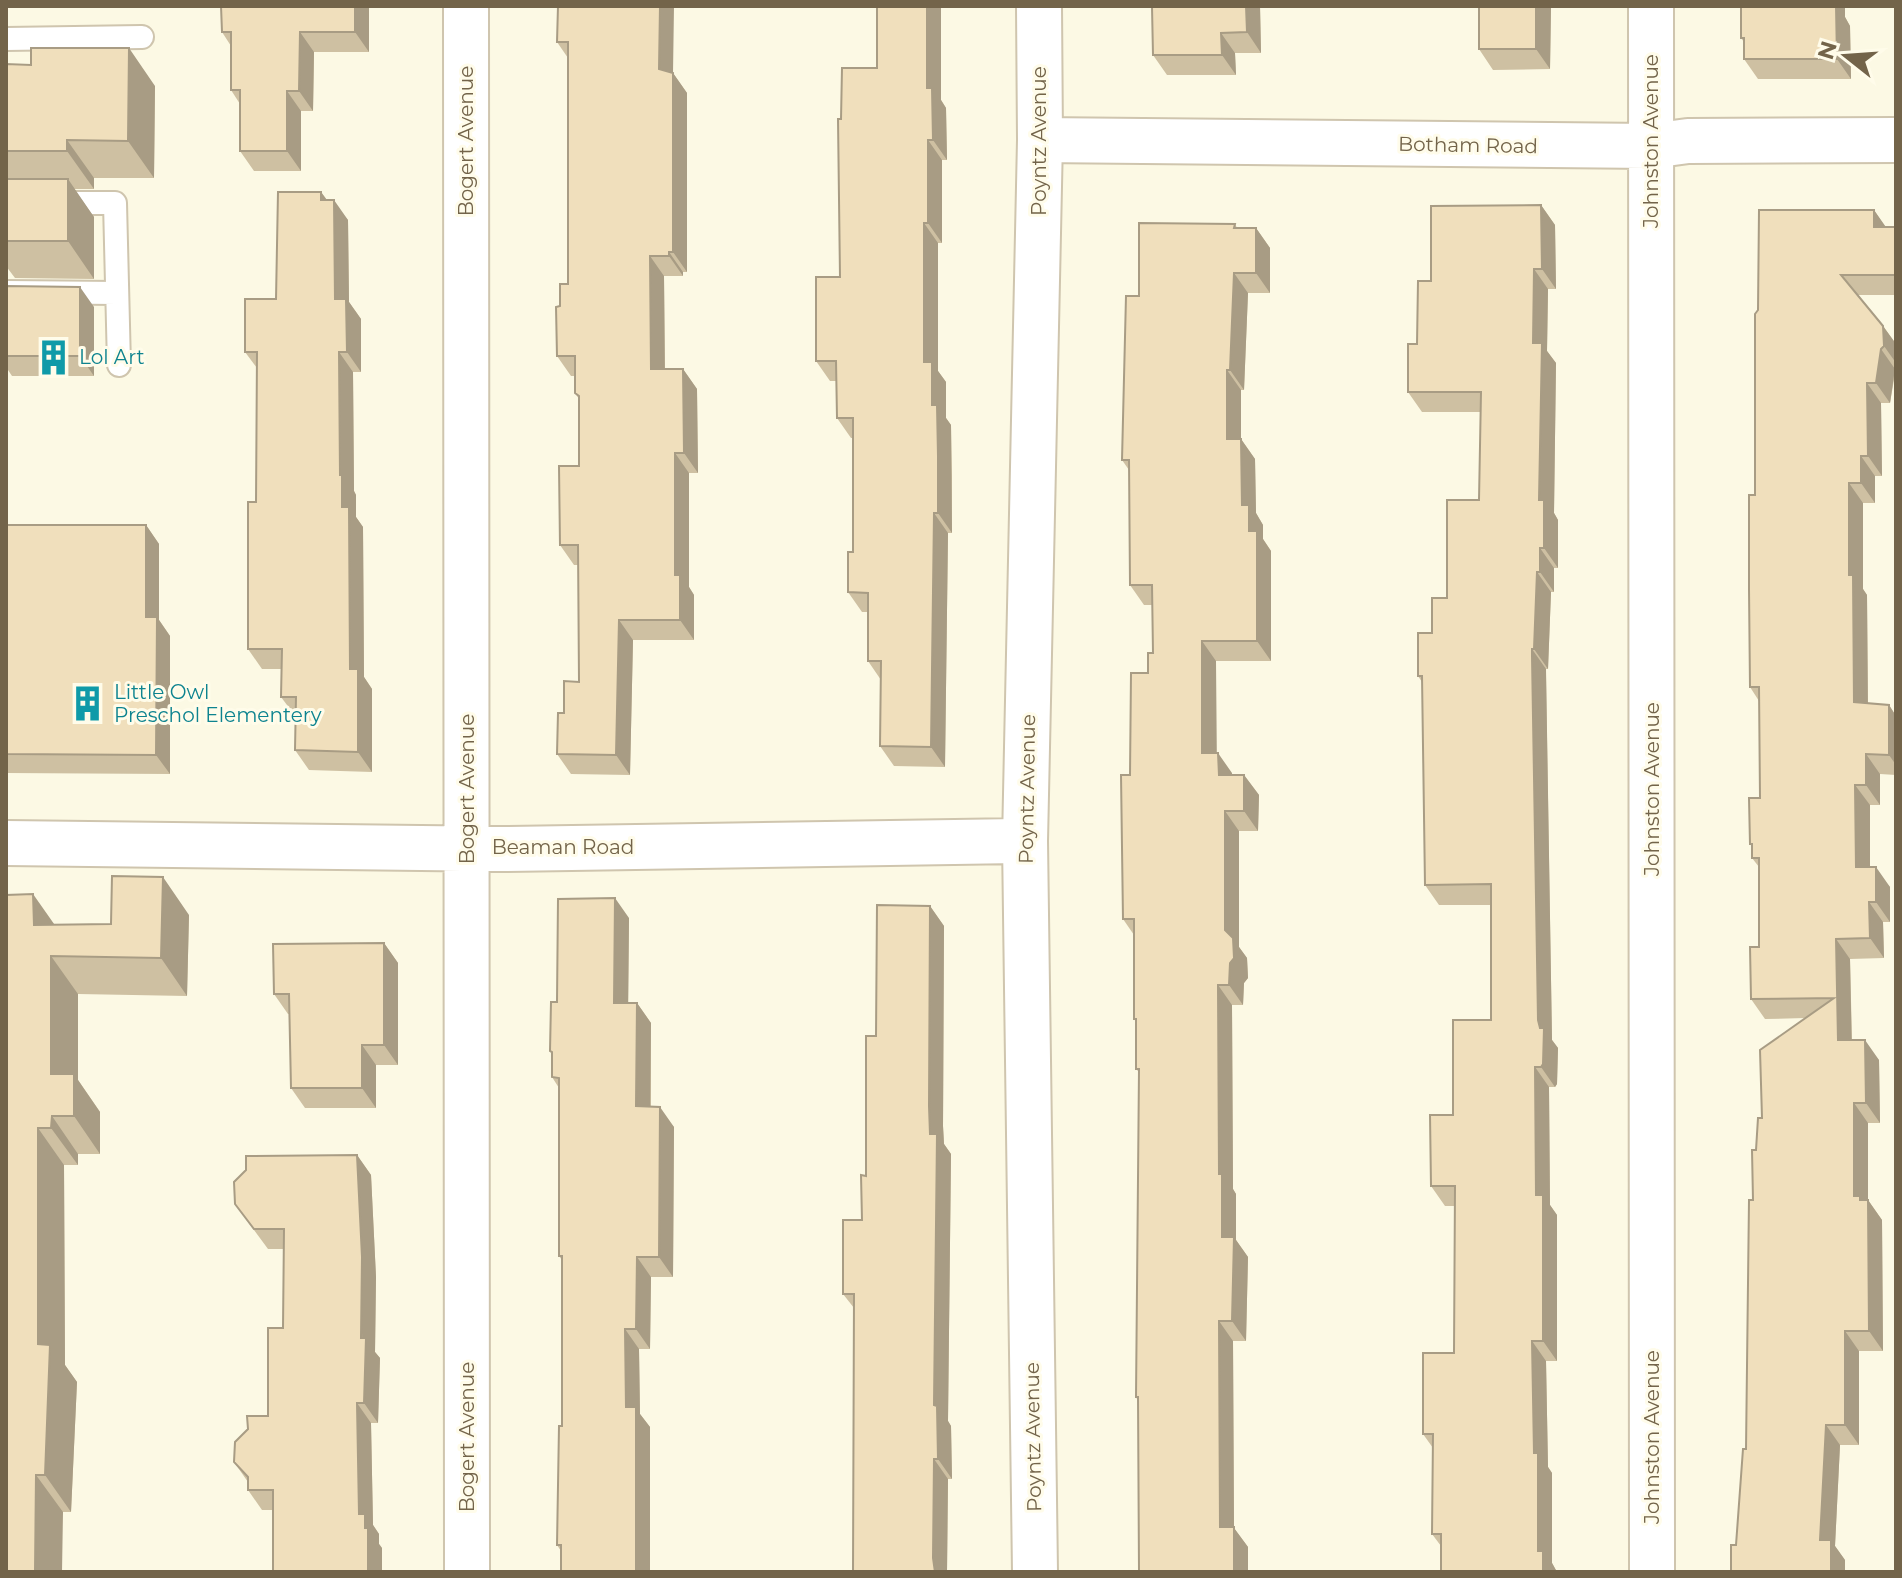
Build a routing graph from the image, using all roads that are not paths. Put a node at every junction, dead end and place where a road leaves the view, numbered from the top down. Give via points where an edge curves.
1 (466, 6) edge
2 (1039, 6) edge
3 (1651, 6) edge
4 (142, 37) dead end
5 (6, 39) edge
6 (1040, 140) junction
7 (1896, 140) edge
8 (1651, 146) junction
9 (6, 203) edge
10 (6, 292) edge
11 (117, 293) junction
12 (119, 365) dead end
13 (1025, 841) junction
14 (6, 843) edge
15 (467, 846) junction
16 (467, 1572) edge
17 (1035, 1572) edge
18 (1652, 1572) edge

1 - 15 street, Bogert Avenue
2 - 6 street, Poyntz Avenue
3 - 8 street, Johnston Avenue
4 - 5 lane
6 - 8 street, Botham Road
6 - 13 street, Poyntz Avenue
7 - 8 street, Botham Road via 1688,141
8 - 18 street, Johnston Avenue
9 - 11 lane via 115,203
10 - 11 lane
11 - 12 lane
13 - 15 street, Beaman Road
13 - 17 street, Poyntz Avenue
14 - 15 street, Beaman Road
15 - 16 street, Bogert Avenue

